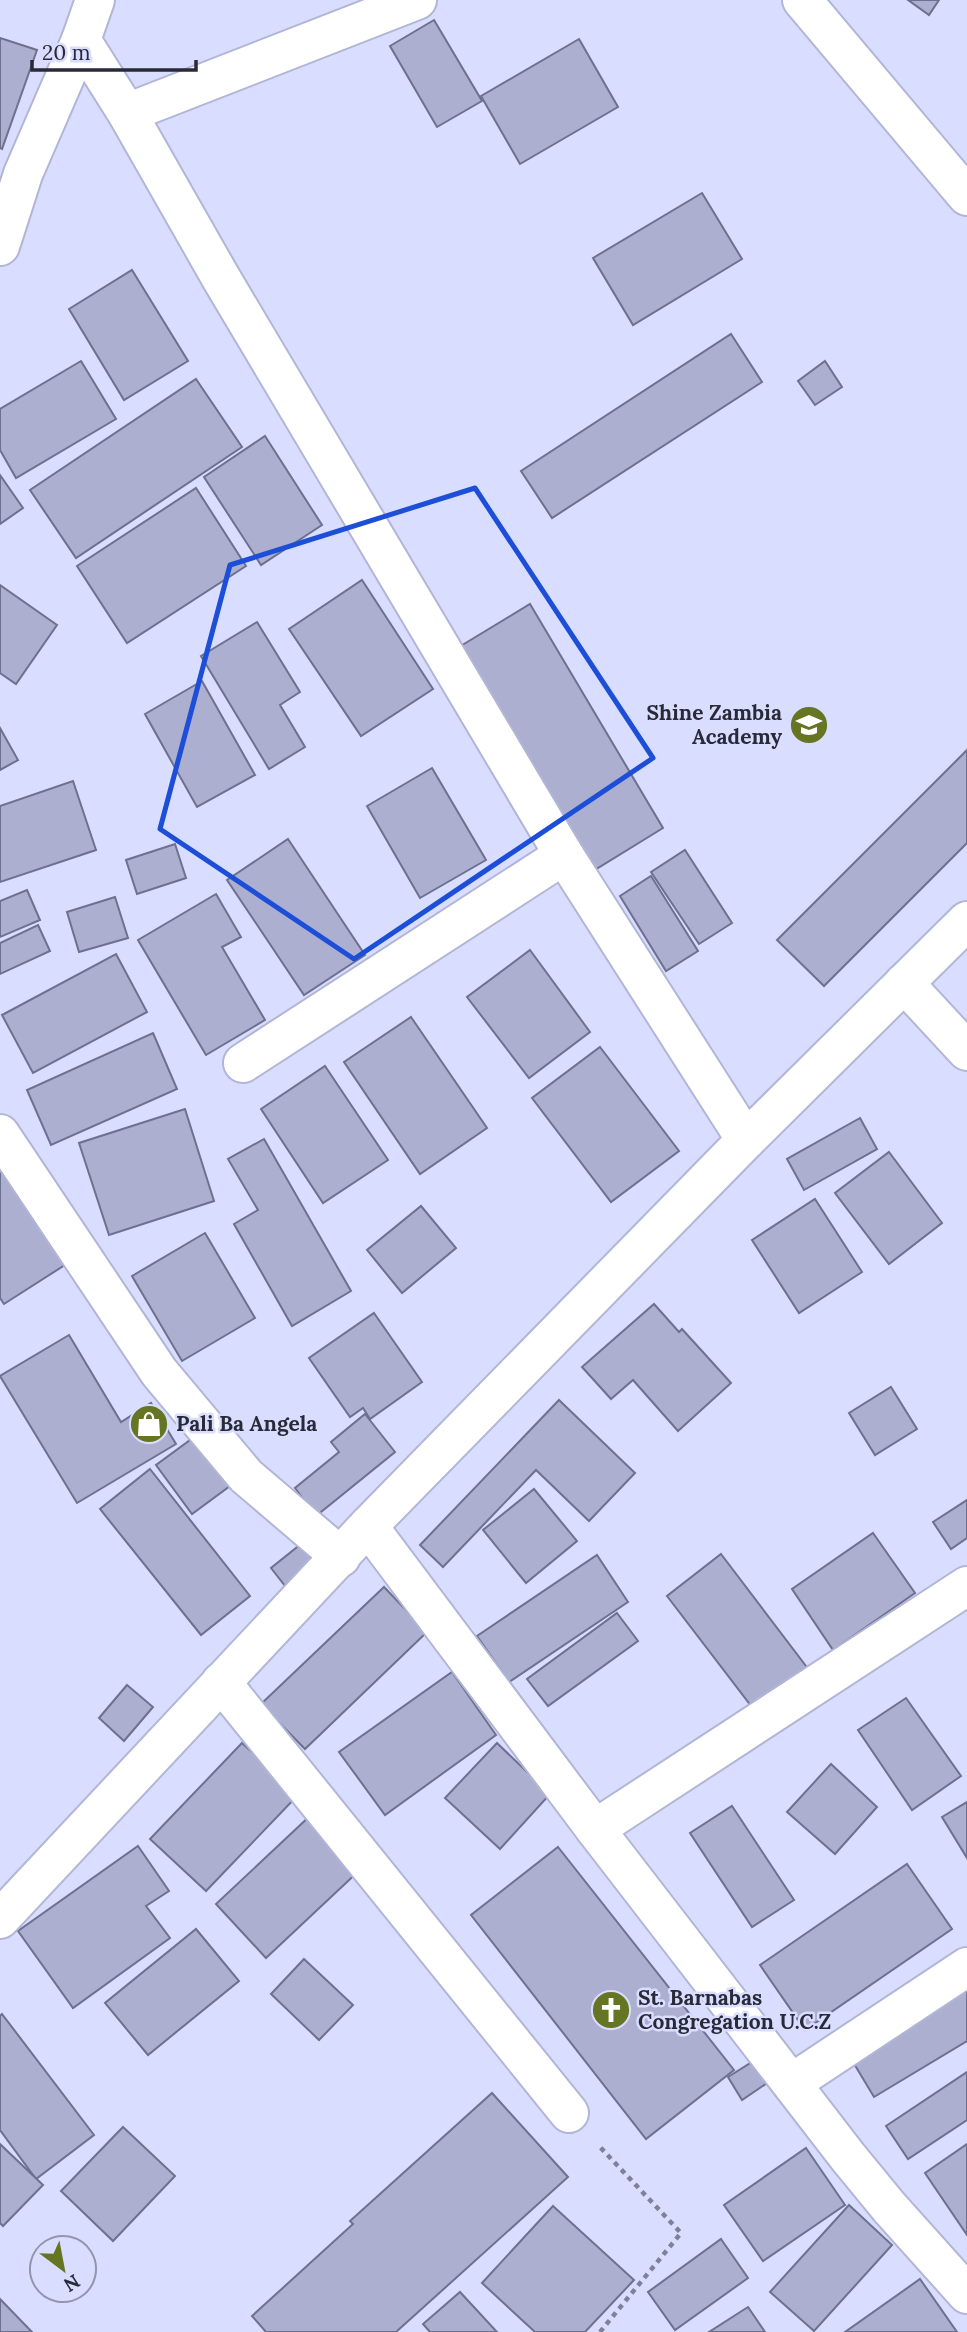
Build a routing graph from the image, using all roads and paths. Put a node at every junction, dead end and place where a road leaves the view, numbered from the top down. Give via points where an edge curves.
1 (95, 0) edge
2 (417, 0) edge
3 (802, 0) edge
4 (80, 40) junction
5 (127, 113) junction
6 (967, 196) edge
7 (0, 246) edge
8 (564, 855) junction
9 (967, 920) edge
10 (904, 983) junction
11 (967, 1051) edge
12 (243, 1063) dead end
13 (0, 1134) edge
14 (746, 1140) junction
15 (368, 1526) junction
16 (341, 1557) junction
17 (967, 1586) edge
18 (221, 1682) junction
19 (595, 1829) junction
20 (0, 1919) edge
21 (967, 1967) edge
22 (792, 2084) junction
23 (569, 2112) joint
24 (967, 2294) edge
25 (600, 2332) edge

1 - 4 street
2 - 5 street
3 - 6 street
4 - 5 street
4 - 7 street via 23,174
5 - 8 street
8 - 12 street
8 - 14 street
9 - 10 street
10 - 11 street
10 - 14 street
13 - 16 street via 159,1372 246,1476
14 - 15 street
15 - 16 street
15 - 19 street
16 - 18 street
17 - 19 street
18 - 20 street
18 - 23 street
19 - 22 street
21 - 22 street
22 - 24 street via 889,2207
23 - 25 path via 681,2233

